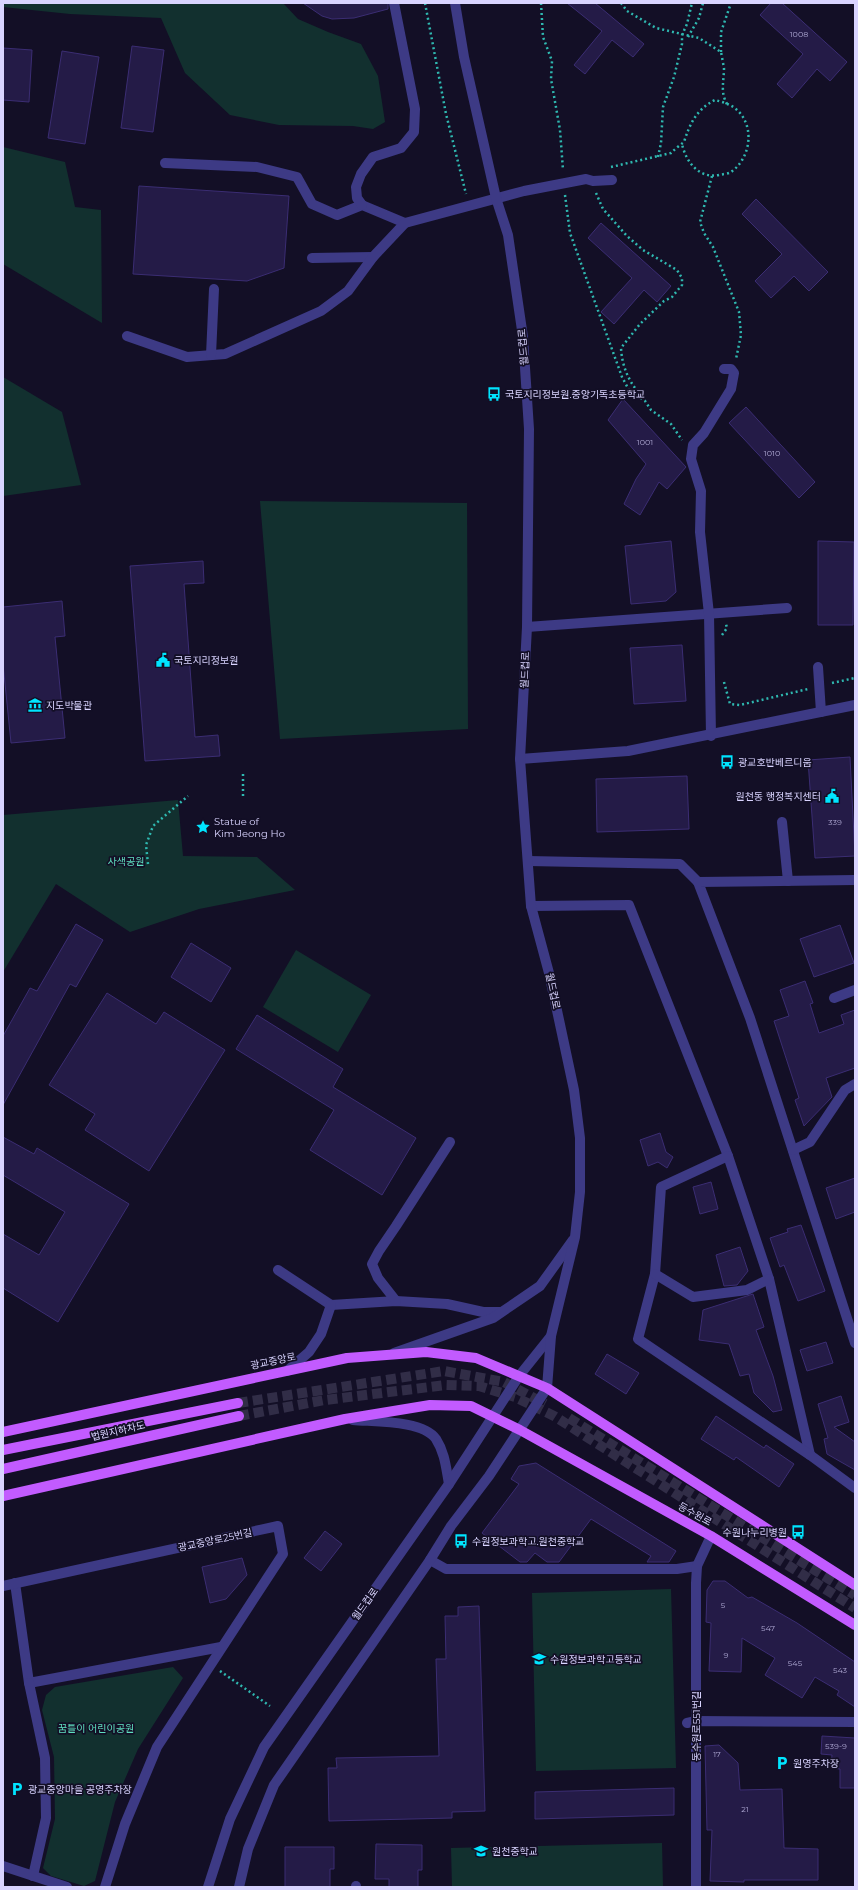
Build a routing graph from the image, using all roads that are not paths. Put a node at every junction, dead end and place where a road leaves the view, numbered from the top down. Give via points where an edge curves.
1 (394, 3) edge
2 (455, 3) edge
3 (165, 163) dead end
4 (612, 180) dead end
5 (496, 198) junction
6 (362, 205) junction
7 (405, 223) junction
8 (373, 257) junction
9 (312, 258) dead end
10 (214, 289) dead end
11 (127, 336) dead end
12 (211, 355) junction
13 (729, 367) road end
14 (787, 608) dead end
15 (709, 614) junction
16 (527, 627) junction
17 (818, 668) dead end
18 (855, 705) edge
19 (821, 712) junction
20 (711, 736) junction
21 (520, 759) junction
22 (782, 822) dead end
23 (528, 861) junction
24 (855, 880) edge
25 (788, 881) junction
26 (698, 882) junction
27 (531, 906) junction
28 (855, 990) edge
29 (834, 998) dead end
30 (855, 1084) edge
31 (450, 1142) dead end
32 (793, 1150) junction
33 (728, 1156) junction
34 (575, 1237) junction
35 (278, 1270) dead end
36 (655, 1274) junction
37 (769, 1279) junction
38 (396, 1301) junction
39 (331, 1305) junction
40 (501, 1312) junction
41 (852, 1321) edge
42 (551, 1336) junction
43 (855, 1343) edge
44 (390, 1354) junction
45 (287, 1370) junction
46 (519, 1376) junction
47 (547, 1388) junction
48 (238, 1403) tunnel mouth
49 (239, 1416) tunnel mouth
50 (493, 1417) junction
51 (345, 1419) junction
52 (520, 1430) junction
53 (3, 1432) edge
54 (3, 1450) edge
55 (810, 1455) junction
56 (3, 1470) edge
57 (449, 1484) junction
58 (855, 1488) edge
59 (3, 1496) edge
60 (711, 1536) junction
61 (430, 1560) junction
62 (697, 1566) junction
63 (15, 1583) junction
64 (855, 1585) edge
65 (3, 1586) edge
66 (855, 1625) edge
67 (221, 1647) junction
68 (29, 1683) junction
69 (691, 1722) junction
70 (855, 1722) edge
71 (3, 1866) edge
72 (32, 1876) junction
73 (67, 1887) edge
74 (105, 1887) edge
75 (208, 1887) edge
76 (240, 1887) edge
77 (696, 1887) edge

1 - 6 street via 415,110 414,132 401,148 373,157 361,174 356,187 357,198
2 - 5 street, 월드컵로 via 464,57
3 - 6 street via 257,167 297,177 312,204 337,215
4 - 5 street via 564,183
5 - 7 street
5 - 16 street, 월드컵로 via 508,235 523,344 529,429
6 - 7 street
7 - 8 street
8 - 9 street
8 - 12 street via 348,291 321,311 225,354
10 - 12 street
11 - 12 street via 187,357
13 - 15 street via 734,373 731,389 704,433 693,445 691,459 701,491 700,532
14 - 15 street
15 - 16 street
15 - 20 street
16 - 21 street, 월드컵로
17 - 19 street
18 - 19 street
19 - 20 street
20 - 21 street via 628,752
21 - 23 street, 월드컵로
22 - 25 street
23 - 26 street via 680,864
23 - 27 street, 월드컵로
24 - 25 street
25 - 26 street
26 - 32 street via 750,1018
27 - 33 street via 629,905
27 - 34 street, 월드컵로 via 549,973 574,1090 580,1138 580,1192
28 - 29 street
30 - 32 street via 845,1090 810,1142
31 - 38 street via 372,1264 378,1278
32 - 41 street
33 - 36 street via 661,1187
33 - 37 street
34 - 40 street via 540,1286
34 - 42 street, 월드컵로
35 - 39 street
36 - 37 street via 694,1298 747,1290
36 - 55 street via 638,1339
37 - 55 street
38 - 39 street
38 - 40 street via 447,1304 484,1312
39 - 45 street via 321,1334 309,1352
40 - 44 street via 493,1318
41 - 43 street
42 - 46 street, 월드컵로
42 - 47 street, 월드컵로
44 - 45 main road, 광교중앙로 via 347,1358
44 - 46 main road, 광교중앙로 via 426,1352 476,1358
45 - 53 main road, 광교중앙로
46 - 47 main road, 광교중앙로
46 - 50 street, 월드컵로
47 - 52 street, 월드컵로
47 - 64 main road
48 - 54 main road, 법원지하차도
49 - 56 main road, 법원지하차도
50 - 51 main road via 471,1406 430,1404
50 - 52 main road
50 - 57 street, 월드컵로
51 - 57 street via 417,1426 435,1438 444,1455
51 - 59 main road
52 - 60 main road, 동수원로
52 - 61 street, 월드컵로 via 451,1526
55 - 58 street
57 - 75 street, 월드컵로 via 264,1747 230,1820
60 - 62 street, 동수원로551번길
60 - 66 main road, 동수원로
61 - 62 street via 446,1569 677,1569
61 - 76 street, 월드컵로 via 274,1785 248,1849
62 - 69 street, 동수원로551번길
63 - 65 street, 광교중앙로25번길
63 - 67 street, 광교중앙로25번길 via 278,1526 283,1554
63 - 68 street
67 - 68 street
67 - 74 street, 광교중앙로25번길 via 157,1747 125,1824
68 - 72 street via 45,1758 46,1818
69 - 70 street
69 - 77 street, 동수원로551번길
71 - 72 street
72 - 73 street

